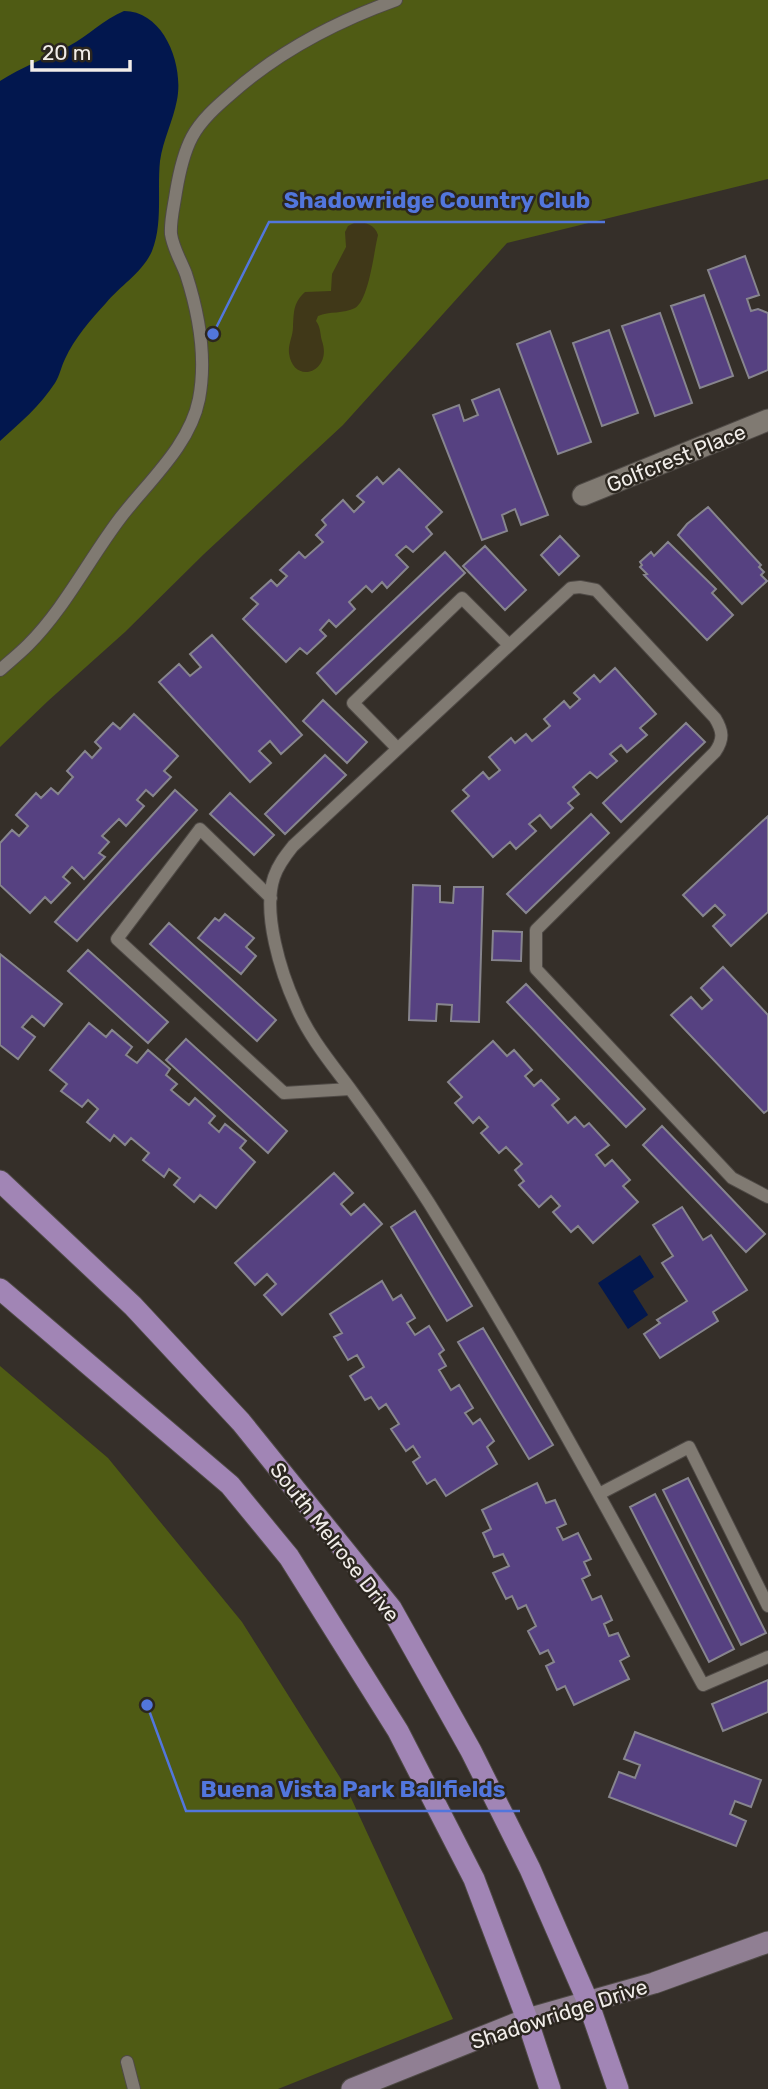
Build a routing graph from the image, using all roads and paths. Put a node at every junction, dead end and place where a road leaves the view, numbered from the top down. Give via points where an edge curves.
1 (396, 0) edge
2 (768, 420) edge
3 (583, 495) dead end
4 (509, 645) junction
5 (0, 670) edge
6 (397, 748) junction
7 (271, 898) junction
8 (350, 1089) junction
9 (0, 1181) edge
10 (768, 1198) edge
11 (0, 1289) edge
12 (599, 1494) junction
13 (768, 1606) edge
14 (768, 1657) edge
15 (768, 1942) edge
16 (588, 2002) junction
17 (527, 2020) junction
18 (127, 2062) dead end
19 (134, 2089) edge
20 (352, 2089) edge
21 (550, 2089) edge
22 (618, 2089) edge

1 - 5 lane via 339,23 281,56 222,101 192,136 179,173 171,236 199,324 202,377 188,430 56,611
2 - 3 street, Golfcrest Place
4 - 6 lane
4 - 6 lane via 462,598 353,703
4 - 10 lane via 571,588 596,590 722,731 715,752 537,930 537,969 732,1178
6 - 7 lane via 293,846 276,871
7 - 8 lane via 278,953 296,1008
7 - 8 lane via 200,830 117,939 284,1093
8 - 12 lane via 430,1205
9 - 16 main road, South Melrose Drive via 133,1306 241,1422 391,1608 530,1869
11 - 17 main road via 230,1485 289,1557 398,1731 474,1879
12 - 13 lane via 689,1447
12 - 14 lane via 703,1685
15 - 16 main road, Shadowridge Drive
16 - 17 main road, Shadowridge Drive
16 - 22 main road, South Melrose Drive
17 - 20 main road, Shadowridge Drive
17 - 21 main road
18 - 19 lane

